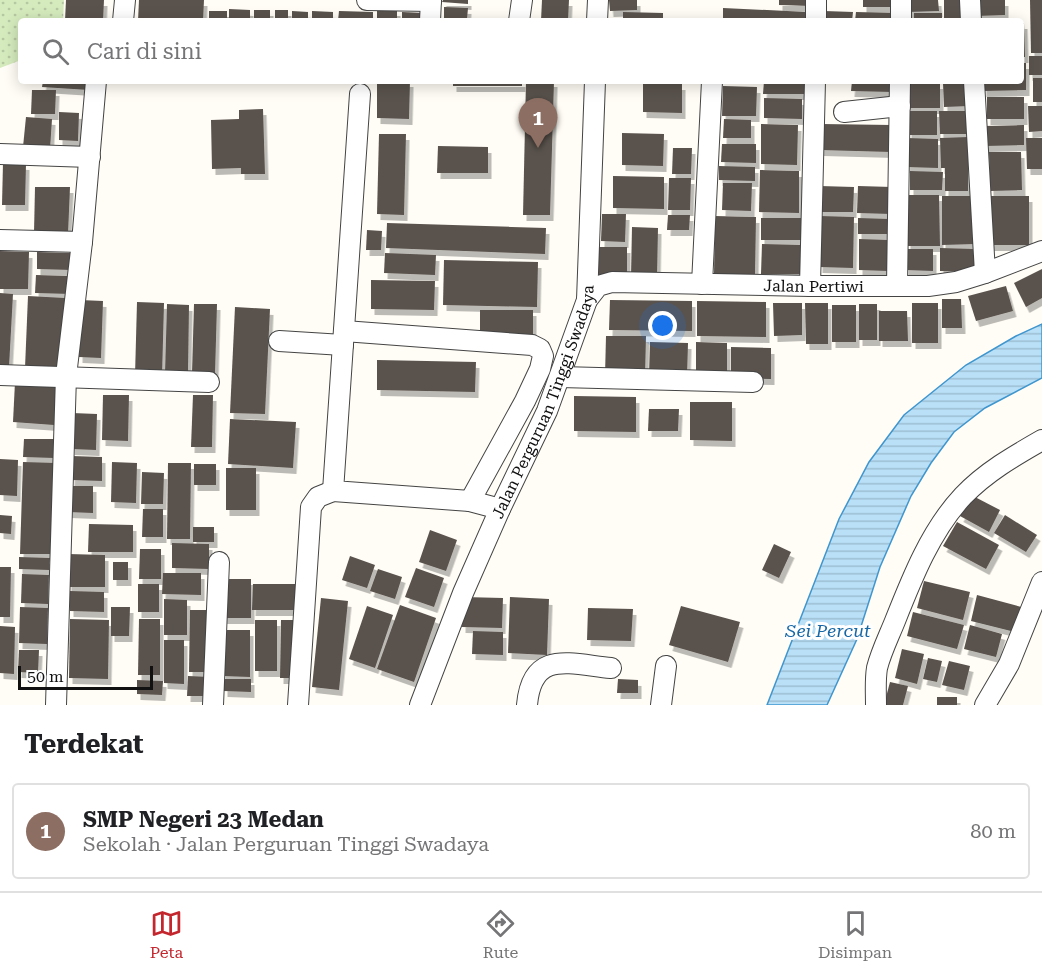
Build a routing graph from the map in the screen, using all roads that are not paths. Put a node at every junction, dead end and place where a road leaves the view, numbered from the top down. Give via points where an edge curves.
1 (125, 0) edge
2 (367, 0) edge
3 (431, 0) edge
4 (522, 0) edge
5 (598, 0) edge
6 (816, 0) edge
7 (901, 0) edge
8 (970, 0) edge
9 (123, 18) edge
10 (430, 18) edge
11 (519, 18) edge
12 (597, 18) edge
13 (816, 18) edge
14 (901, 18) edge
15 (971, 18) edge
16 (96, 84) edge
17 (595, 84) edge
18 (712, 84) edge
19 (815, 84) edge
20 (900, 84) edge
21 (974, 84) edge
22 (360, 94) dead end
23 (900, 106) junction
24 (844, 112) dead end
25 (0, 154) edge
26 (90, 157) junction
27 (0, 240) edge
28 (82, 242) junction
29 (1042, 250) edge
30 (985, 273) junction
31 (702, 284) junction
32 (810, 286) junction
33 (897, 286) junction
34 (587, 300) junction
35 (343, 338) junction
36 (279, 341) dead end
37 (0, 375) edge
38 (66, 376) junction
39 (560, 377) junction
40 (209, 382) dead end
41 (753, 382) dead end
42 (1042, 440) edge
43 (333, 490) junction
44 (470, 501) junction
45 (500, 509) junction
46 (219, 562) dead end
47 (1042, 582) edge
48 (1035, 621) edge
49 (666, 666) dead end
50 (611, 668) dead end
51 (56, 705) edge
52 (213, 705) edge
53 (298, 705) edge
54 (420, 705) edge
55 (527, 705) edge
56 (661, 705) edge
57 (876, 705) edge
58 (985, 705) edge

1 - 9 street
2 - 3 street
3 - 10 street
4 - 11 street
5 - 12 street
6 - 13 street
7 - 14 street
8 - 15 street
16 - 26 street
17 - 34 street, Jalan Perguruan Tinggi Swadaya
18 - 31 street
19 - 32 street
20 - 23 street
21 - 30 street
22 - 35 street
23 - 24 street
23 - 33 street
25 - 26 street
26 - 28 street
27 - 28 street
28 - 38 street
29 - 30 street, Jalan Pertiwi
30 - 33 street, Jalan Pertiwi via 942,284
31 - 32 street, Jalan Pertiwi
31 - 34 street, Jalan Pertiwi via 606,283 598,286
32 - 33 street, Jalan Pertiwi
34 - 39 street, Jalan Perguruan Tinggi Swadaya
35 - 36 street
35 - 43 street
35 - 44 street via 532,345 540,349 540,369
37 - 38 street
38 - 40 street
38 - 51 street
39 - 41 street
39 - 45 street, Jalan Perguruan Tinggi Swadaya
42 - 57 street via 980,480 947,517 909,585 881,657 876,673
43 - 44 street
43 - 53 street via 318,497 311,507
44 - 45 street
45 - 54 street, Jalan Perguruan Tinggi Swadaya
46 - 52 street
47 - 48 street
48 - 58 street
49 - 56 street
50 - 55 street via 559,663 548,666 532,680

